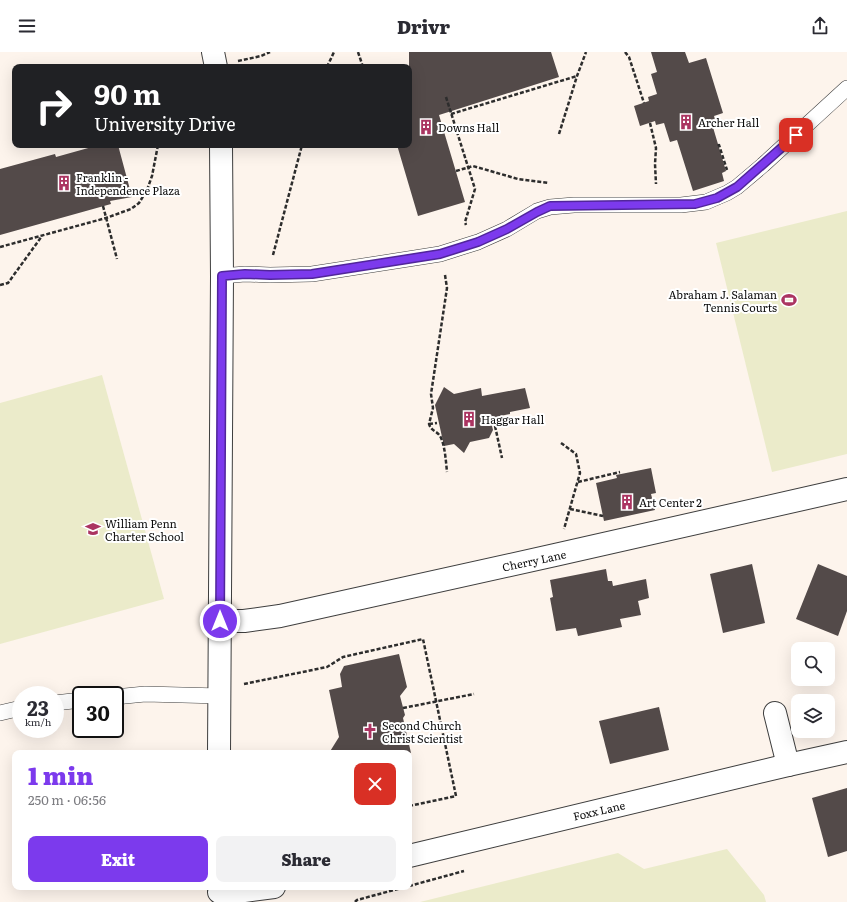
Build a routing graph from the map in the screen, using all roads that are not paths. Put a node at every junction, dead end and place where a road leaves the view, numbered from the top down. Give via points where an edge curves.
1 (213, 52) edge
2 (215, 64) edge
3 (847, 88) edge
4 (221, 148) edge
5 (222, 276) junction
6 (847, 489) edge
7 (220, 621) junction
8 (124, 696) edge
9 (220, 696) junction
10 (12, 710) edge
11 (0, 713) edge
12 (775, 713) dead end
13 (219, 750) edge
14 (847, 752) edge
15 (788, 765) junction
16 (412, 855) edge
17 (252, 890) edge
18 (219, 894) edge

1 - 2 street
3 - 5 lane via 763,165 733,189 717,198 695,204 550,206 507,229 470,245 440,254 312,274
4 - 5 street
5 - 7 street
6 - 7 street, Cherry Lane via 280,616
7 - 9 street
8 - 9 lane via 145,694
9 - 13 street
10 - 11 lane
12 - 15 street
14 - 15 street, Foxx Lane
15 - 16 street, Foxx Lane
17 - 18 street

